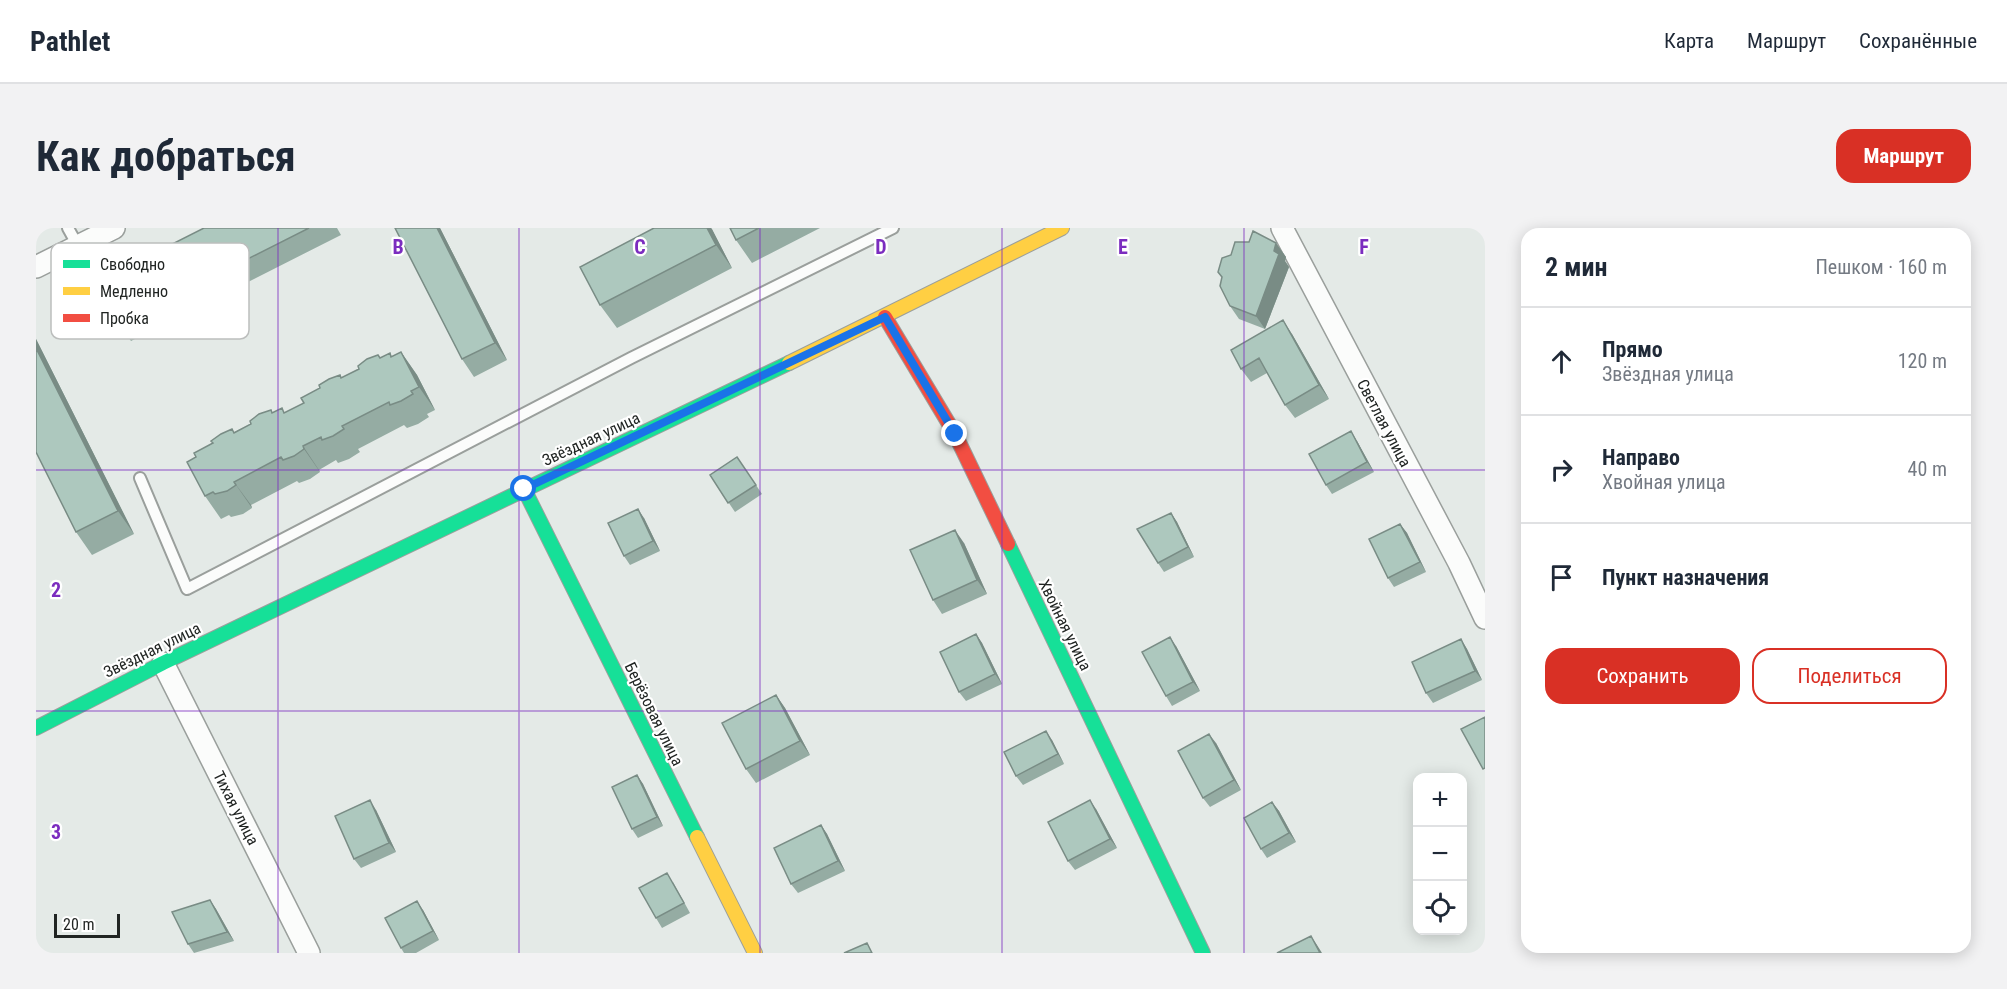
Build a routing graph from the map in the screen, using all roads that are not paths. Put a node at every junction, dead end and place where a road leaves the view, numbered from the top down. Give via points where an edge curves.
1 (114, 228) edge
2 (892, 228) edge
3 (1062, 228) edge
4 (1282, 228) edge
5 (73, 237) edge
6 (51, 255) edge
7 (36, 267) edge
8 (885, 317) junction
9 (140, 478) dead end
10 (524, 489) junction
11 (1485, 618) edge
12 (163, 663) junction
13 (36, 728) edge
14 (309, 953) edge
15 (755, 953) edge
16 (1203, 953) edge

1 - 5 street
2 - 9 lane via 631,358 187,589
3 - 8 street, Звёздная улица
4 - 11 street, Светлая улица
6 - 7 street
8 - 10 street, Звёздная улица
8 - 16 street, Хвойная улица via 955,434
10 - 12 street, Звёздная улица
10 - 15 street, Берёзовая улица
12 - 13 street, Звёздная улица
12 - 14 street, Тихая улица

